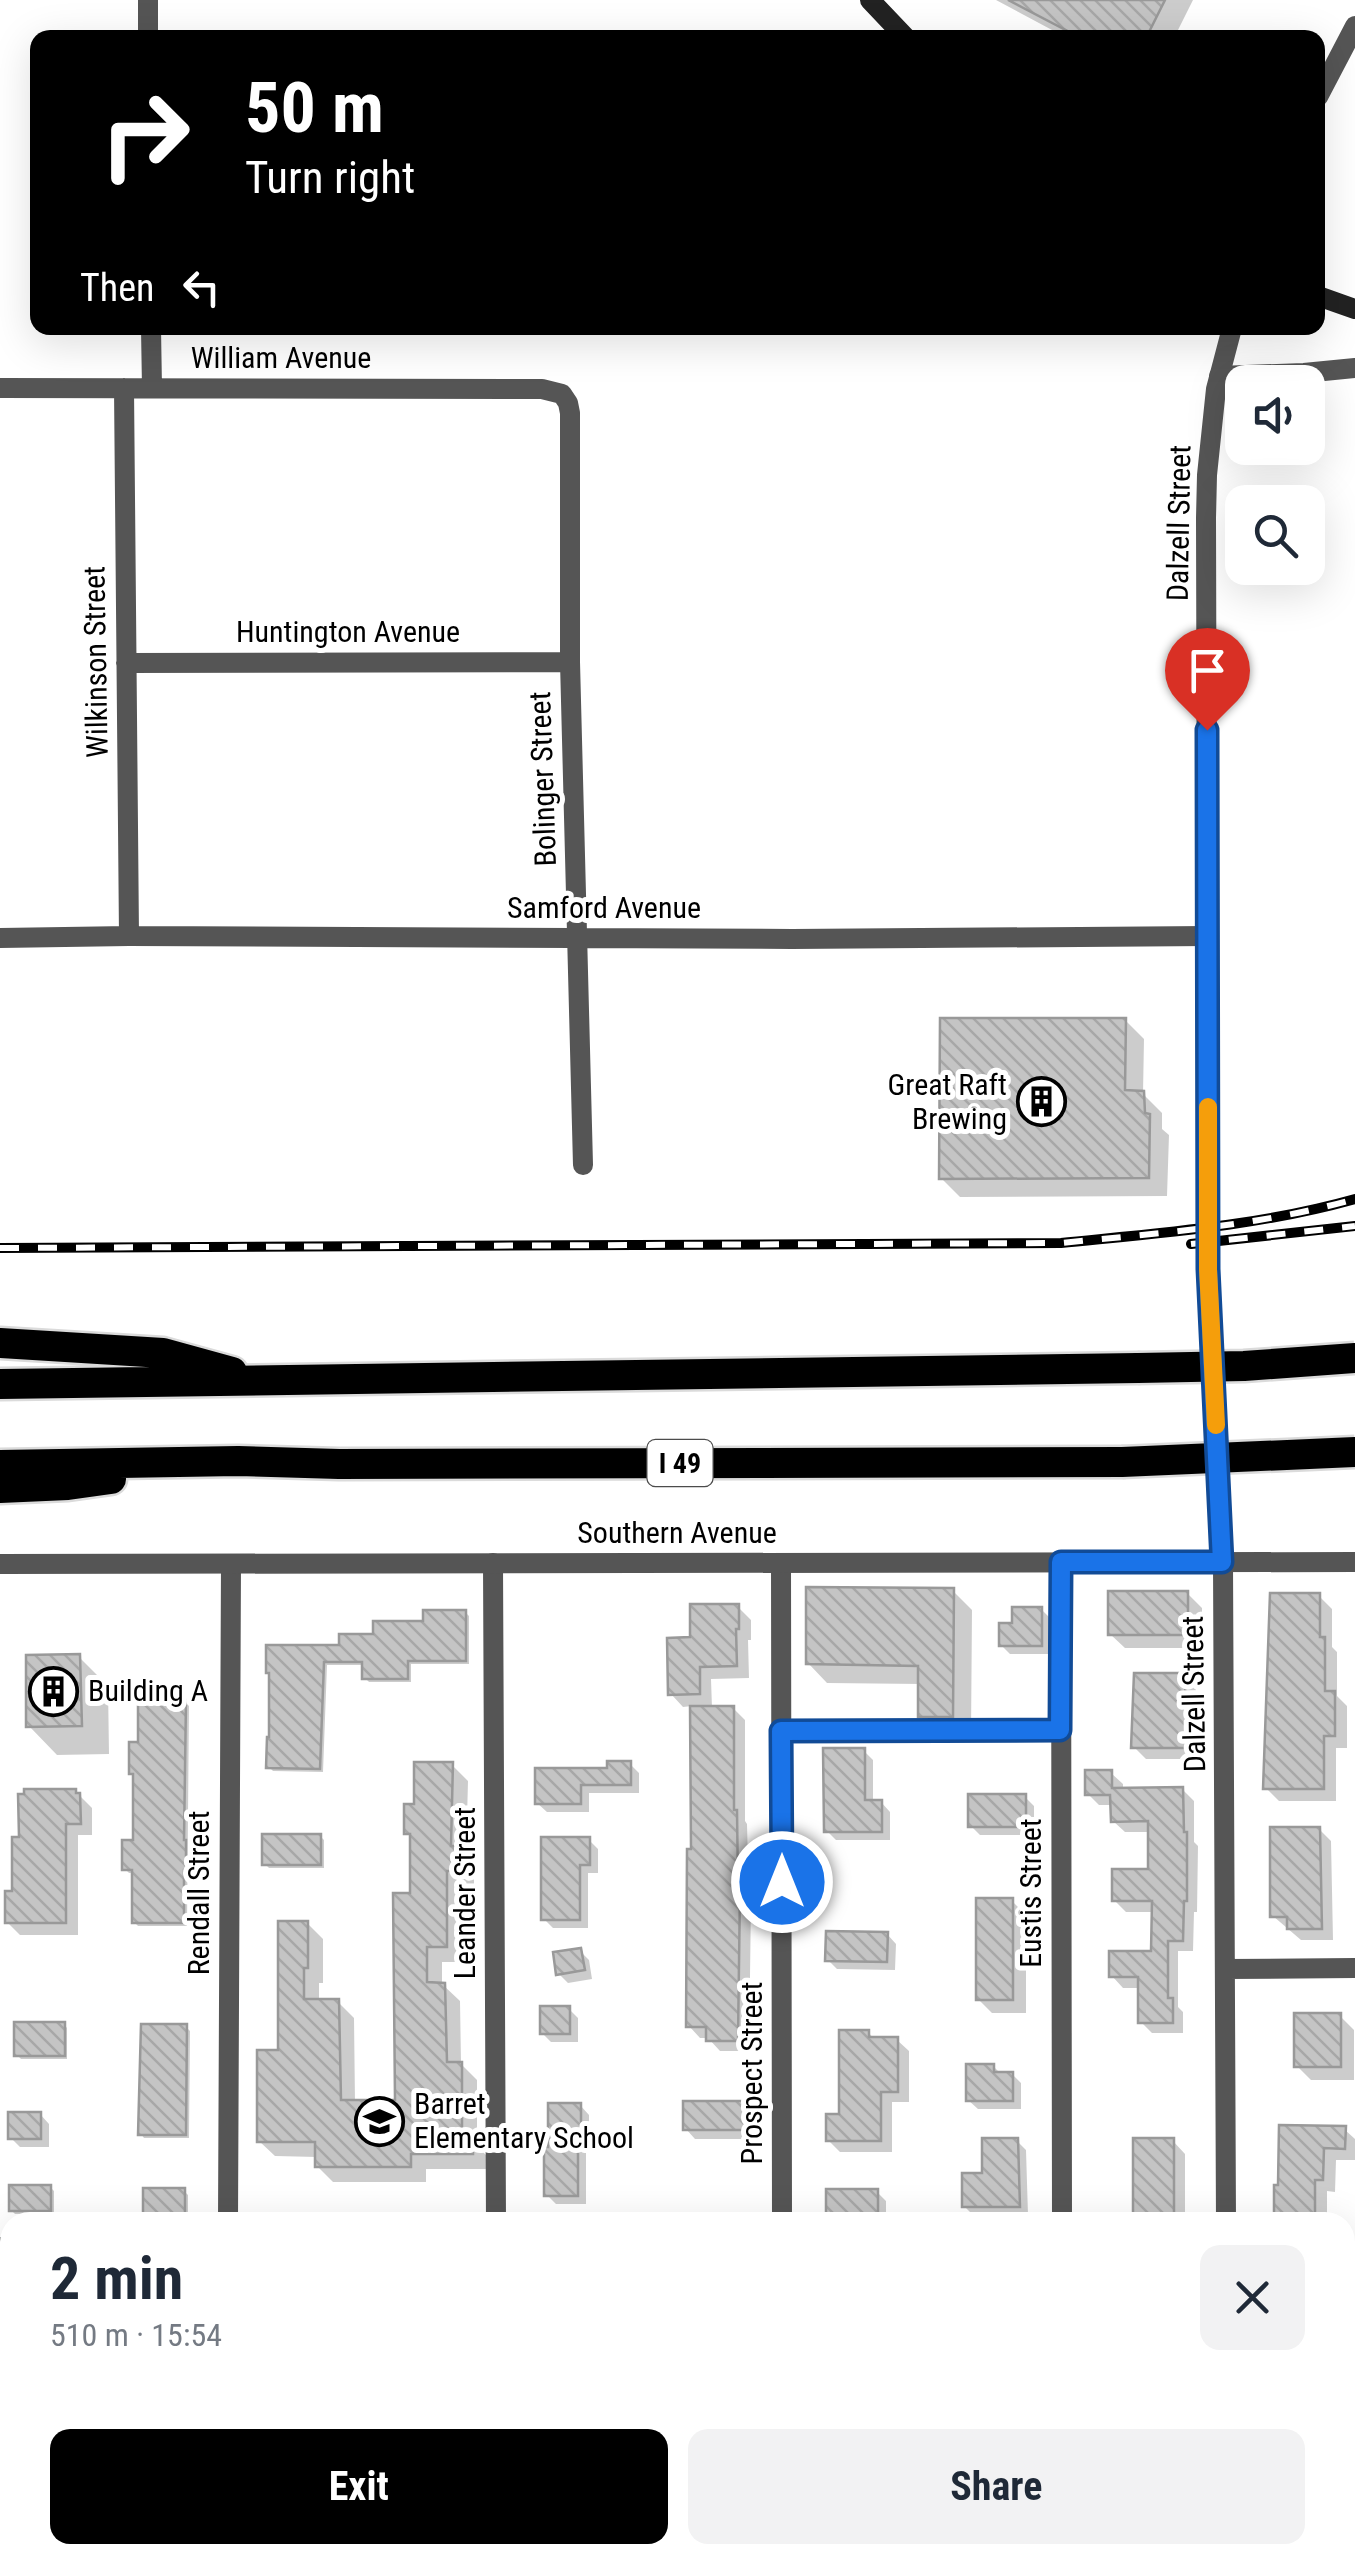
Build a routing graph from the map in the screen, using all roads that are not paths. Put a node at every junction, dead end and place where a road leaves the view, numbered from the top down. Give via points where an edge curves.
1 (148, 0) edge
2 (870, 0) edge
3 (1355, 26) edge
4 (148, 30) edge
5 (898, 30) edge
6 (1325, 84) edge
7 (1325, 298) edge
8 (1355, 309) edge
9 (151, 335) edge
10 (1230, 335) edge
11 (1355, 368) edge
12 (1220, 376) junction
13 (0, 388) edge
14 (124, 388) junction
15 (152, 388) junction
16 (562, 394) joint
17 (570, 662) junction
18 (126, 663) junction
19 (129, 936) junction
20 (1208, 936) junction
21 (577, 937) junction
22 (0, 938) edge
23 (583, 1165) dead end
24 (0, 1343) edge
25 (1355, 1358) edge
26 (264, 1381) junction
27 (0, 1384) edge
28 (1355, 1452) edge
29 (238, 1461) junction
30 (0, 1465) edge
31 (0, 1488) edge
32 (781, 1562) junction
33 (1061, 1562) junction
34 (1222, 1562) junction
35 (1355, 1562) edge
36 (0, 1564) edge
37 (231, 1564) junction
38 (493, 1564) junction
39 (1060, 1730) junction
40 (781, 1731) junction
41 (1355, 1968) edge
42 (1225, 1969) junction
43 (228, 2212) edge
44 (496, 2212) edge
45 (782, 2212) edge
46 (1062, 2212) edge
47 (1226, 2212) edge

1 - 4 street
2 - 5 main road
3 - 6 street
7 - 8 main road
9 - 15 street
10 - 12 street, Dalzell Street
11 - 12 street
12 - 20 street, Dalzell Street via 1206,504
13 - 14 street, William Avenue
14 - 15 street, William Avenue
14 - 18 street, Wilkinson Street
15 - 16 street, William Avenue
16 - 17 street, Bolinger Street via 570,413
17 - 18 street, Huntington Avenue
17 - 21 street, Bolinger Street
18 - 19 street, Wilkinson Street
19 - 21 street, Samford Avenue
19 - 22 street, Samford Avenue
20 - 21 street, Samford Avenue
20 - 34 street, Dalzell Street via 1208,1269
21 - 23 street, Bolinger Street
24 - 26 highway via 163,1353
25 - 26 highway, bridge via 1244,1366
26 - 27 highway
28 - 29 highway, I 49, bridge via 1122,1462
29 - 30 highway, I 49
29 - 31 highway
32 - 33 street, Southern Avenue
32 - 38 street, Southern Avenue
32 - 40 street, Prospect Street
33 - 34 street, Southern Avenue
33 - 39 street, Eustis Street
34 - 35 street, Southern Avenue
34 - 42 street, Dalzell Street
36 - 37 street, Southern Avenue
37 - 38 street, Southern Avenue
37 - 43 street, Rendall Street
38 - 44 street, Leander Street
39 - 40 street
39 - 46 street, Eustis Street
40 - 45 street, Prospect Street
41 - 42 street
42 - 47 street, Dalzell Street

